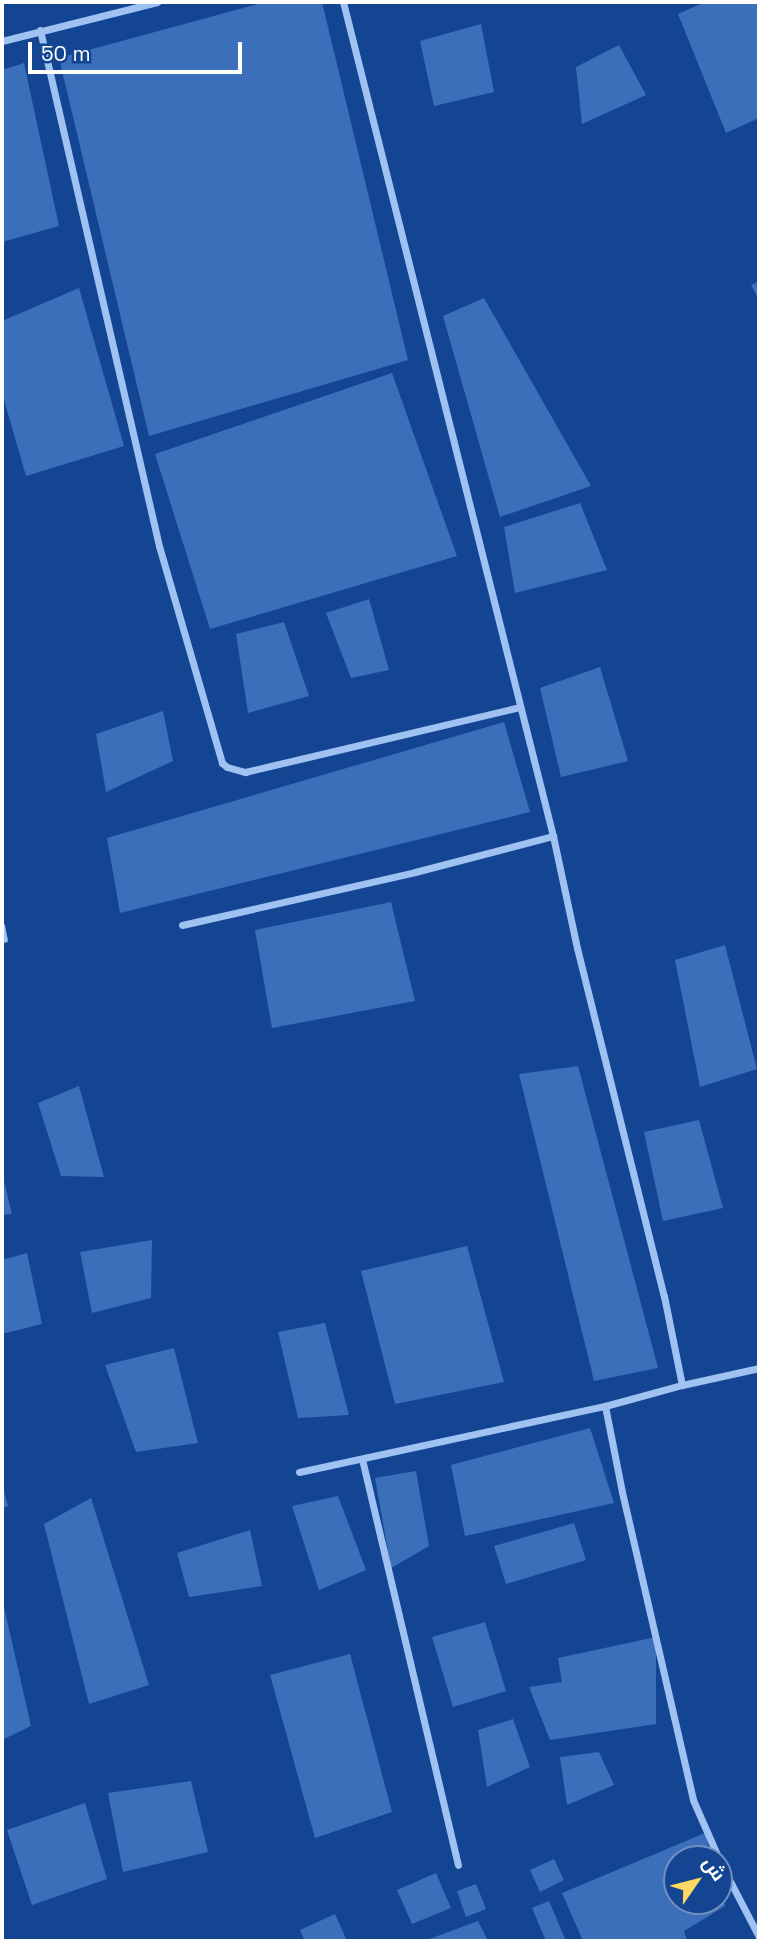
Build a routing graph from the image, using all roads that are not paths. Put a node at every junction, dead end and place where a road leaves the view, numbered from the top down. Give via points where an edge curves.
1 (157, 2) edge
2 (343, 2) edge
3 (40, 30) junction
4 (2, 41) edge
5 (519, 707) junction
6 (553, 836) junction
7 (2, 925) edge
8 (182, 925) dead end
9 (5, 940) dead end
10 (759, 1368) edge
11 (682, 1385) junction
12 (605, 1406) junction
13 (362, 1458) junction
14 (299, 1472) dead end
15 (713, 1845) edge
16 (458, 1865) dead end
17 (733, 1886) edge
18 (759, 1937) edge

1 - 3 street
2 - 5 street
3 - 4 street
3 - 5 street via 159,546 222,763 245,772
5 - 6 street
6 - 8 street
6 - 11 street
7 - 9 lane
10 - 11 street
11 - 12 street
12 - 13 street
12 - 15 street via 693,1800
13 - 14 street
13 - 16 street
17 - 18 street

